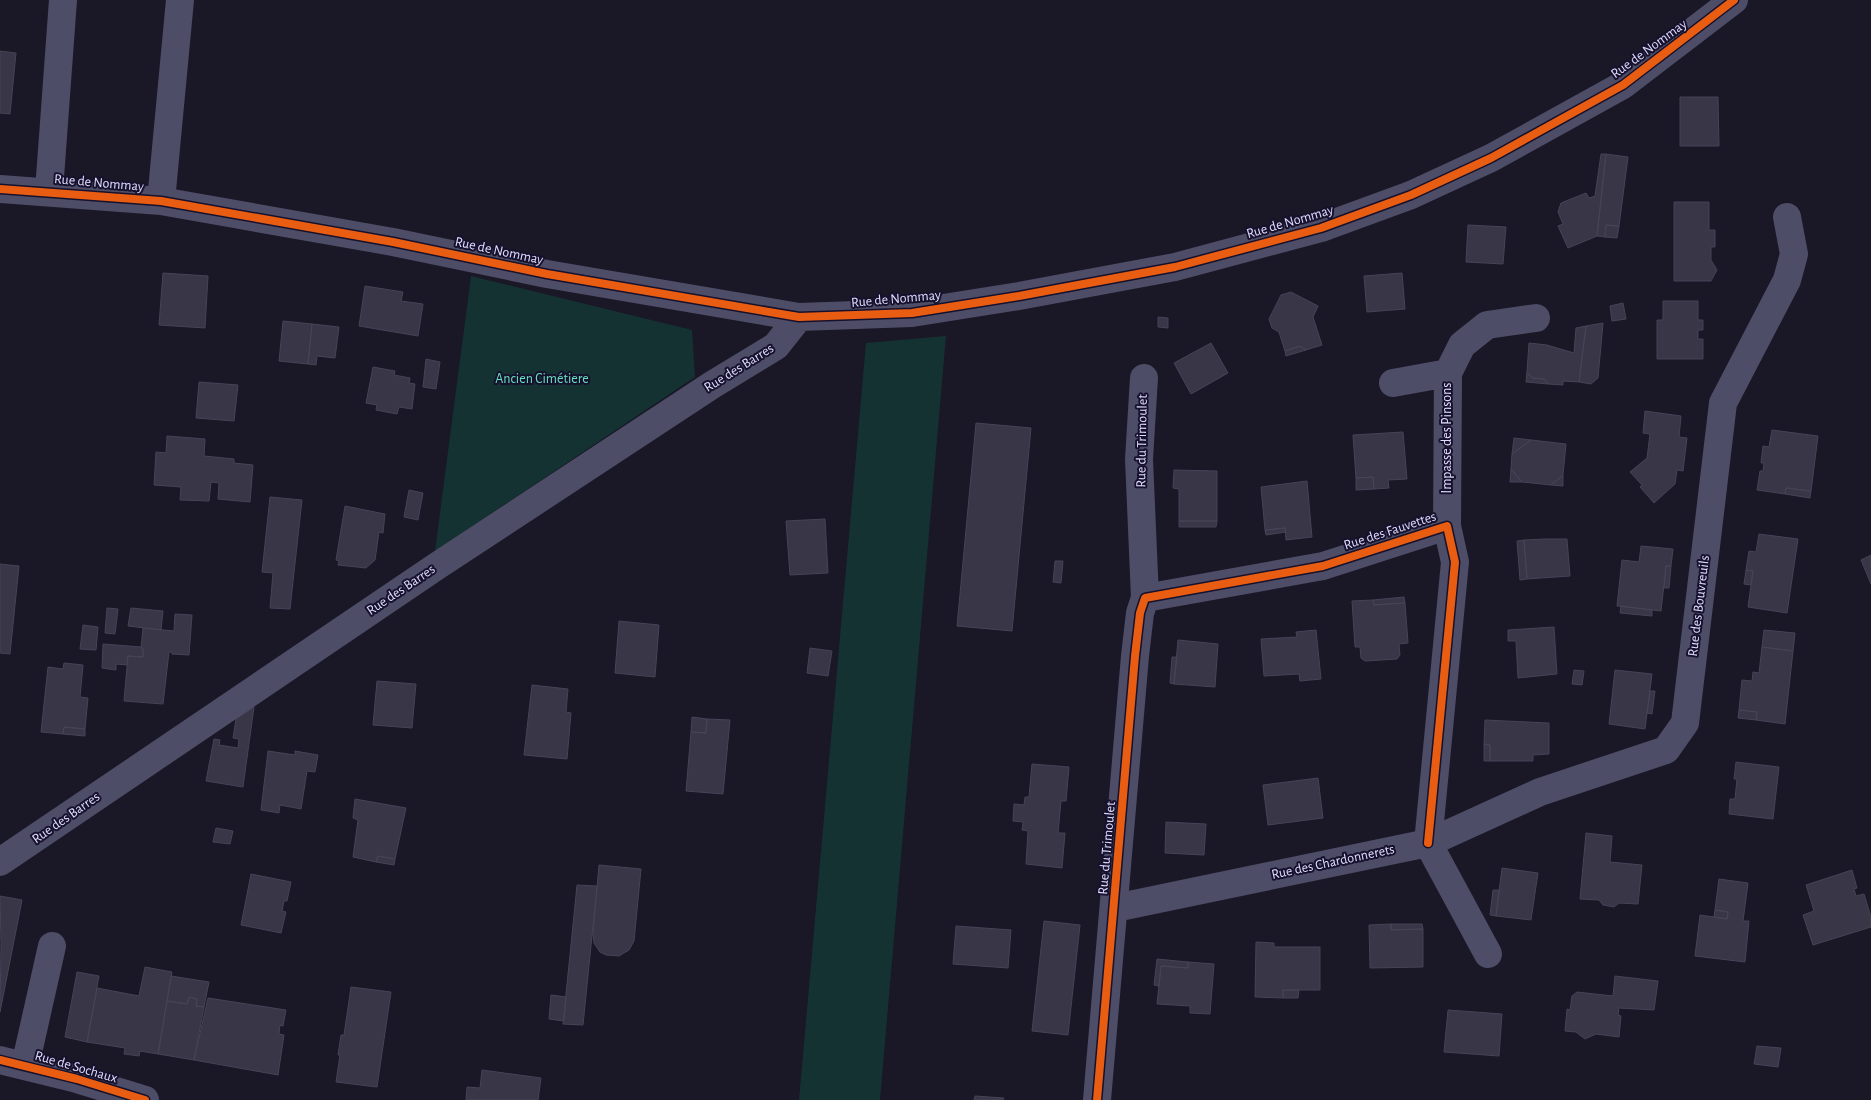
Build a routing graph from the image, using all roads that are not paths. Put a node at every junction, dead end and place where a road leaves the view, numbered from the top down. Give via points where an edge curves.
1 (63, 0) edge
2 (180, 0) edge
3 (1734, 0) edge
4 (0, 188) edge
5 (49, 191) junction
6 (161, 201) junction
7 (1787, 217) dead end
8 (799, 317) junction
9 (1536, 318) dead end
10 (1448, 373) junction
11 (1144, 378) dead end
12 (1393, 383) dead end
13 (1447, 526) junction
14 (1145, 598) junction
15 (1428, 843) junction
16 (0, 862) edge
17 (1115, 908) junction
18 (52, 946) dead end
19 (1488, 954) dead end
20 (12, 1063) edge
21 (145, 1100) edge
22 (1097, 1100) edge

1 - 5 street
2 - 6 street
3 - 8 street, Rue de Nommay via 1623,85 1558,123 1411,195 1321,228 1175,267 1019,296 912,313
4 - 5 street, Rue de Nommay
5 - 6 street, Rue de Nommay
6 - 8 street, Rue de Nommay via 393,242 547,274
7 - 15 street, Rue des Bouvreuils via 1794,254 1787,280 1724,403 1685,723 1666,750 1540,792
8 - 16 street, Rue des Barres via 776,346 437,566
9 - 10 street, Impasse des Pinsons via 1487,325 1462,345
10 - 12 street
10 - 13 street, Impasse des Pinsons
11 - 14 street, Rue du Trimoulet via 1139,459
13 - 14 street, Rue des Fauvettes via 1323,566
13 - 15 street, Rue des Fauvettes via 1454,562
14 - 17 street, Rue du Trimoulet via 1135,656
15 - 17 street, Rue des Chardonnerets
15 - 19 street
17 - 22 street, Rue du Trimoulet
18 - 20 street
20 - 21 street, Rue de Sochaux

